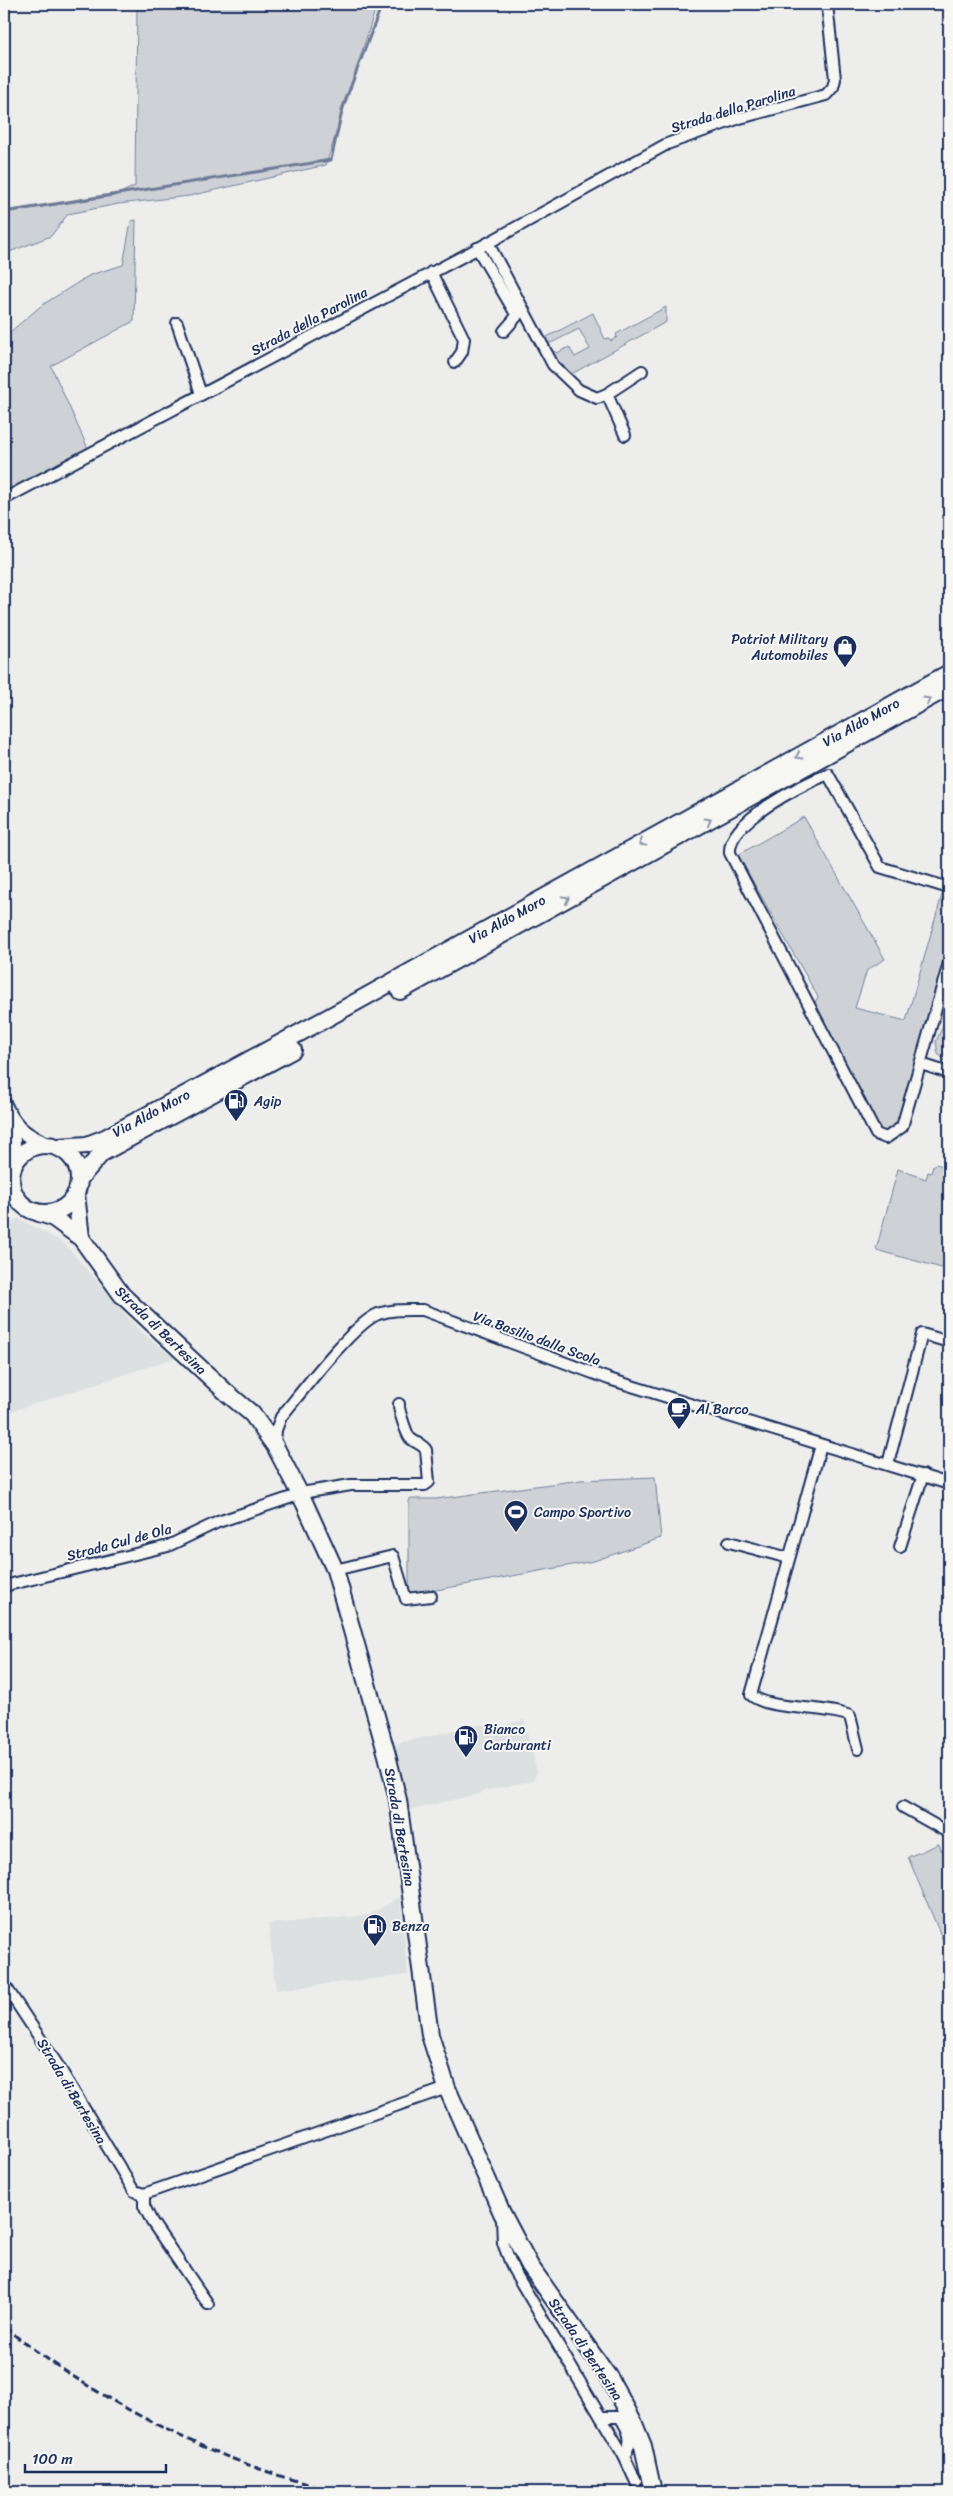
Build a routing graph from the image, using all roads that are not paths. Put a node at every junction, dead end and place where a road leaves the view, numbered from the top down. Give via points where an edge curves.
1 (826, 4) edge
2 (488, 242) junction
3 (477, 248) junction
4 (431, 272) junction
5 (176, 323) dead end
6 (504, 330) dead end
7 (455, 362) dead end
8 (642, 371) dead end
9 (588, 382) dead end
10 (579, 390) junction
11 (201, 394) junction
12 (607, 394) junction
13 (625, 436) dead end
14 (4, 499) edge
15 (949, 673) edge
16 (949, 687) edge
17 (949, 888) edge
18 (949, 963) edge
19 (920, 1064) junction
20 (949, 1073) edge
21 (4, 1105) edge
22 (12, 1121) junction
23 (52, 1145) junction
24 (14, 1166) junction
25 (80, 1178) junction
26 (76, 1194) junction
27 (39, 1213) junction
28 (81, 1238) junction
29 (949, 1342) edge
30 (399, 1404) dead end
31 (250, 1417) junction
32 (281, 1417) junction
33 (273, 1437) junction
34 (821, 1445) junction
35 (888, 1464) junction
36 (923, 1475) junction
37 (949, 1484) edge
38 (297, 1495) junction
39 (729, 1542) dead end
40 (900, 1547) dead end
41 (790, 1558) junction
42 (335, 1570) junction
43 (4, 1586) edge
44 (431, 1596) dead end
45 (858, 1749) dead end
46 (903, 1807) dead end
47 (949, 1833) edge
48 (4, 1984) edge
49 (447, 2088) junction
50 (144, 2194) junction
51 (502, 2213) junction
52 (208, 2304) dead end
53 (601, 2417) junction
54 (624, 2456) junction
55 (647, 2484) edge

1 - 2 street, Strada della Parolina via 835,79 826,95 740,118 667,144
2 - 3 street, Strada della Parolina
2 - 10 street via 553,365
3 - 4 street, Strada della Parolina
3 - 6 street via 517,316
4 - 7 street via 464,339 462,352
4 - 11 street, Strada della Parolina
5 - 11 street
8 - 12 street
9 - 10 street
10 - 12 street via 597,398
11 - 14 street, Strada della Parolina
12 - 13 street
15 -> 23 main road, Via Aldo Moro via 105,1138 87,1145
25 -> 16 main road, Via Aldo Moro via 102,1153
17 - 19 street via 880,867 828,774 799,787 750,820 729,844 730,853 876,1134 886,1138 902,1127
18 - 19 street
19 - 20 street
21 - 22 street, Strada di Bertesina
22 - 23 street, Strada di Bertesina via 22,1133
22 - 24 street, Strada di Bertesina
23 - 24 main road via 30,1148
23 - 25 main road, Strada di Bertesina via 65,1150 76,1162
24 - 27 main road, Strada di Bertesina via 11,1179 17,1198 26,1208
25 - 26 main road, Strada di Bertesina
26 - 27 main road via 60,1210
26 - 28 main road, Strada di Bertesina
27 - 28 main road, Strada di Bertesina via 52,1217
28 - 31 main road, Strada di Bertesina via 122,1295
29 - 35 street via 922,1334
30 - 38 street via 399,1413 409,1437 426,1450 429,1482 425,1485 351,1484
31 - 32 street via 271,1422
31 - 33 main road, Strada di Bertesina
31 - 38 main road, Strada di Bertesina
32 - 33 street, Via Basilio dalla Scola
32 - 34 street, Via Basilio dalla Scola via 358,1328 376,1315 398,1309 423,1310 609,1379
33 - 38 main road, Strada di Bertesina
34 - 35 street, Via Basilio dalla Scola
34 - 41 street
35 - 36 street, Via Basilio dalla Scola
36 - 37 street, Via Basilio dalla Scola
36 - 40 street
38 - 42 main road, Strada di Bertesina
38 - 43 street, Strada Cul de Ola via 218,1522 168,1546
39 - 41 street
41 - 45 street via 751,1695 764,1702 830,1710 850,1716
42 - 44 street via 393,1556 406,1599
42 - 49 main road, Strada di Bertesina via 398,1800 430,2035
46 - 47 street
48 - 50 street, Strada di Bertesina via 134,2191
49 - 50 street
49 - 51 main road, Strada di Bertesina
50 - 52 street via 144,2206 152,2222
51 - 53 street, Strada di Bertesina via 503,2243 513,2268
51 - 55 main road, Strada di Bertesina via 530,2266 610,2379 632,2420 643,2446
53 - 54 street, Strada di Bertesina
53 - 54 street via 620,2417 629,2432 630,2446
54 - 55 street, Strada di Bertesina

